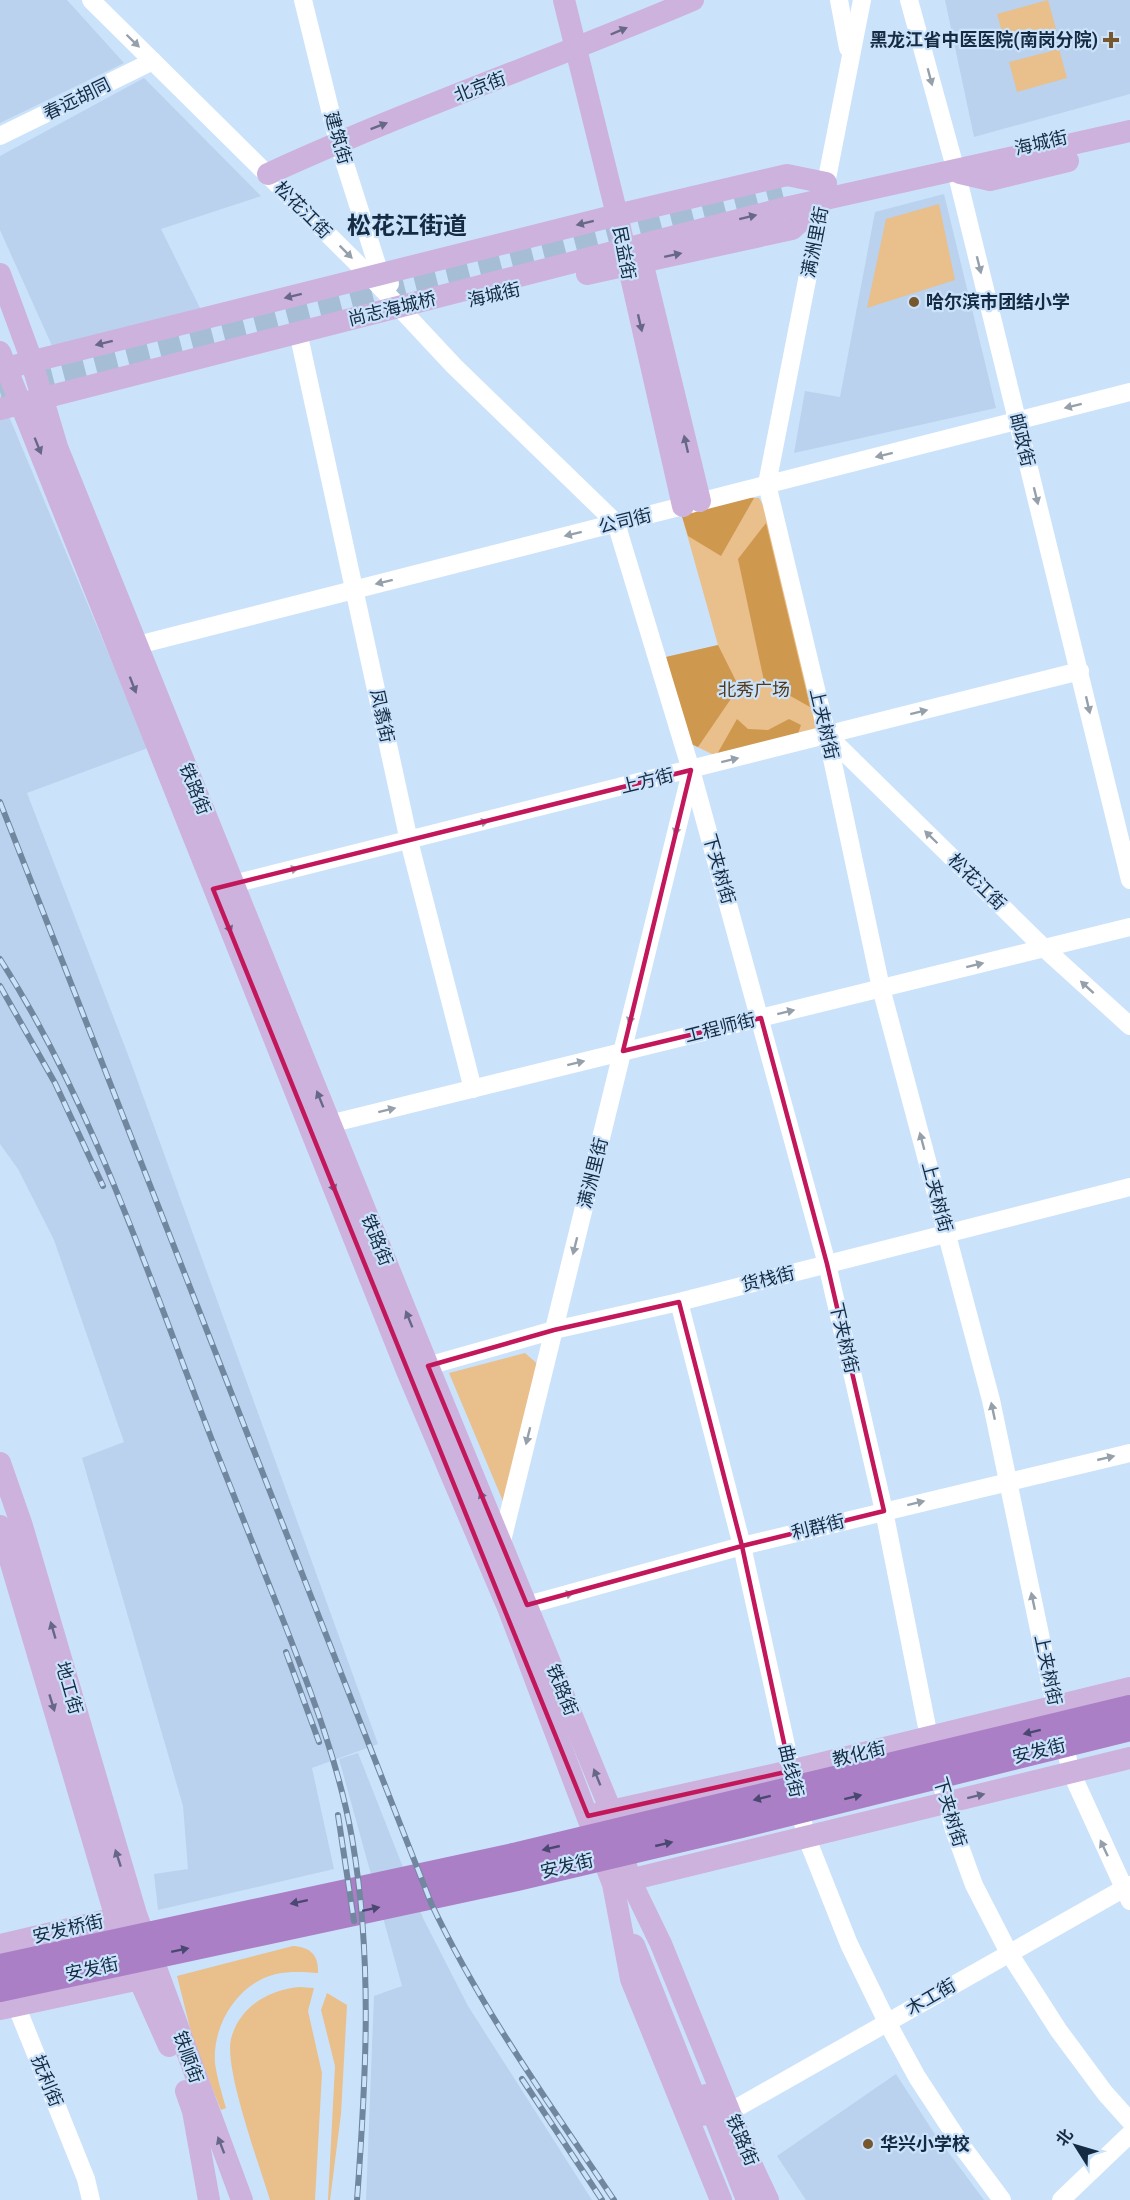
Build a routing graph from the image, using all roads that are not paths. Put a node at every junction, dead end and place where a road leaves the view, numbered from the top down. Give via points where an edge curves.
1 (91, 0) edge
2 (303, 0) edge
3 (564, 0) edge
4 (578, 0) edge
5 (693, 0) edge
6 (839, 0) edge
7 (862, 0) edge
8 (909, 0) edge
9 (583, 47) junction
10 (153, 61) junction
11 (850, 61) junction
12 (1130, 122) edge
13 (1130, 131) edge
14 (0, 136) edge
15 (338, 142) junction
16 (1130, 146) edge
17 (956, 171) junction
18 (268, 174) junction
19 (825, 191) junction
20 (624, 214) junction
21 (634, 264) junction
22 (0, 274) edge
23 (375, 275) junction
24 (410, 314) junction
25 (300, 341) junction
26 (3, 360) edge
27 (32, 362) junction
28 (1130, 392) edge
29 (0, 409) edge
30 (35, 411) junction
31 (1017, 421) junction
32 (767, 484) junction
33 (691, 504) junction
34 (622, 521) junction
35 (353, 590) junction
36 (128, 647) junction
37 (1080, 671) junction
38 (827, 735) junction
39 (691, 770) junction
40 (409, 841) junction
41 (1130, 880) edge
42 (223, 887) junction
43 (1130, 927) edge
44 (1044, 948) junction
45 (881, 988) junction
46 (761, 1018) junction
47 (1130, 1026) edge
48 (623, 1051) junction
49 (473, 1089) junction
50 (320, 1126) junction
51 (1130, 1187) edge
52 (947, 1234) junction
53 (827, 1264) junction
54 (679, 1302) junction
55 (554, 1330) junction
56 (417, 1369) junction
57 (1130, 1453) edge
58 (0, 1463) edge
59 (1008, 1480) junction
60 (884, 1511) junction
61 (0, 1526) edge
62 (501, 1544) junction
63 (742, 1546) junction
64 (493, 1575) junction
65 (518, 1608) junction
66 (1130, 1688) edge
67 (1055, 1706) junction
68 (1130, 1708) edge
69 (1130, 1728) edge
70 (929, 1737) junction
71 (1130, 1758) edge
72 (790, 1771) junction
73 (1071, 1772) junction
74 (946, 1803) junction
75 (611, 1810) junction
76 (588, 1816) junction
77 (806, 1836) junction
78 (621, 1882) junction
79 (1128, 1891) edge
80 (126, 1916) junction
81 (0, 1945) edge
82 (1009, 1953) junction
83 (0, 1965) edge
84 (149, 1977) junction
85 (5, 2001) edge
86 (669, 2016) junction
87 (887, 2022) junction
88 (732, 2110) dead end
89 (1130, 2121) edge
90 (1130, 2134) edge
91 (91, 2200) edge
92 (209, 2200) edge
93 (242, 2200) edge
94 (721, 2200) edge
95 (736, 2200) edge
96 (747, 2200) edge
97 (768, 2200) edge
98 (1002, 2200) edge
99 (1061, 2200) edge

1 -> 10 street, 松花江街
2 - 15 street, 建筑街
3 - 9 main road, 民益街
4 - 9 main road, 民益街
9 -> 5 main road, 北京街
6 - 11 street
7 - 11 street, 满洲里街
8 -> 17 street, 邮政街
15 -> 9 main road, 北京街
9 - 20 main road, 民益街
10 - 14 street, 春远胡同
10 - 18 street, 松花江街
11 - 19 street, 满洲里街
12 - 17 main road, 海城街 via 989,155
13 - 17 main road, 海城街
15 - 18 main road, 北京街
15 - 23 street, 建筑街
16 - 17 main road, 海城街 via 990,180
17 - 19 main road, 海城街
17 -> 31 street, 邮政街
18 -> 23 street, 松花江街
19 - 20 main road, 海城街 via 787,175
21 -> 19 main road, 海城街 via 792,229
29 -> 19 main road, 尚志海城桥
19 - 32 street, 满洲里街
20 - 21 main road, 民益街
20 -> 23 main road, 海城街
21 - 24 main road, 海城街
21 - 33 main road, 民益街
22 - 27 main road, 铁路街
23 - 24 street, 松花江街
23 -> 27 main road, 海城街
24 - 25 main road, 海城街
24 - 34 street, 松花江街
25 - 30 main road, 海城街
25 - 35 street, 凤翥街
26 - 27 main road, 海城街
26 - 30 main road, 铁路街
27 - 30 main road, 铁路街
28 -> 31 street, 公司街
30 - 36 main road, 铁路街
31 -> 32 street, 公司街
31 -> 37 street, 邮政街
32 - 33 street, 公司街
32 - 38 street, 上夹树街
33 - 34 street, 公司街
34 -> 35 street, 公司街
34 - 39 street, 下夹树街
35 - 36 street, 公司街
35 - 40 street, 凤翥街
36 - 42 main road, 铁路街
38 -> 37 street, 上方街
37 -> 41 street, 邮政街
39 -> 38 street, 上方街
44 -> 38 street, 松花江街
38 - 45 street, 上夹树街
40 -> 39 street, 上方街
39 - 46 street, 下夹树街
39 -> 48 street, 满洲里街
42 -> 40 street, 上方街
40 - 49 street, 凤翥街
42 - 50 main road, 铁路街
43 - 44 street, 工程师街
45 -> 44 street, 工程师街
47 -> 44 street, 松花江街
46 -> 45 street, 工程师街
52 -> 45 street, 上夹树街
46 - 48 street, 工程师街
46 - 53 street, 下夹树街
49 -> 48 street, 工程师街
48 -> 55 street, 满洲里街
50 -> 49 street, 工程师街
50 - 56 main road, 铁路街
51 - 52 street, 货栈街
52 - 53 street, 货栈街
59 -> 52 street, 上夹树街
53 - 54 street, 货栈街
53 - 60 street, 下夹树街
54 - 55 street, 货栈街
54 - 63 street, 曲线街
55 - 56 street, 货栈街
55 -> 62 street, 满洲里街
62 -> 56 main road, 铁路街
56 - 64 main road, 铁路街
59 -> 57 street, 利群街
80 -> 58 main road, 地工街 via 22,1526
60 -> 59 street, 利群街
67 -> 59 street, 上夹树街
60 - 63 street, 利群街
60 - 70 street, 下夹树街
61 -> 80 main road, 地工街
62 - 64 street, 满洲里街
62 - 65 main road, 铁路街
65 -> 63 street, 利群街
63 - 72 street, 曲线街
64 - 65 main road, 铁路街
75 -> 65 main road, 铁路街
65 - 76 main road, 铁路街
66 - 67 main road, 教化街
67 - 70 main road, 教化街
67 - 73 street, 上夹树街
68 -> 83 highway, 安发街 via 518,1855
85 -> 69 highway, 安发街 via 741,1826
70 - 72 main road, 教化街
70 - 74 street, 下夹树街
71 - 73 main road
72 - 75 main road, 教化街
72 - 77 street, 曲线街
74 -> 73 main road
79 -> 73 street, 上夹树街
74 - 77 main road
74 - 82 street, 下夹树街 via 974,1885
75 - 76 main road, 教化街
75 - 78 main road, 铁路街
76 - 78 main road, 铁路街
77 - 78 main road
77 - 87 street, 曲线街 via 849,1944
78 - 86 main road
78 - 94 main road, 铁路街 via 631,1979
78 - 97 main road, 铁路街 via 661,1944
79 - 82 street, 木工街
80 - 81 main road, 安发桥街
80 - 84 main road, 铁顺街
82 - 87 street, 木工街
82 - 89 street, 下夹树街 via 1059,2031
83 - 85 street, 抚利街
84 - 85 main road
84 - 92 main road, 铁顺街 via 193,2111
93 -> 84 main road, 铁顺街
85 - 91 street, 抚利街 via 86,2179
86 - 95 main road, 铁路街
86 - 96 main road
87 - 88 street, 木工街
87 - 98 street, 曲线街 via 917,2078
90 - 99 street

